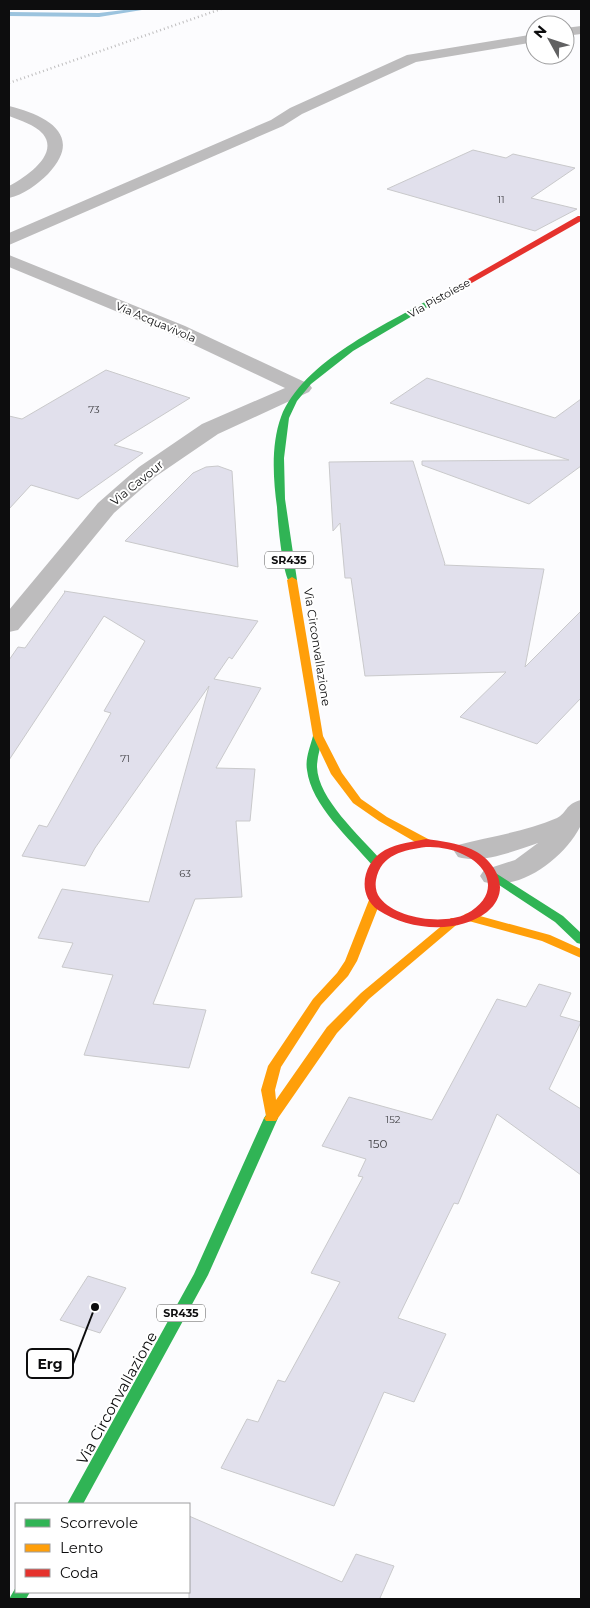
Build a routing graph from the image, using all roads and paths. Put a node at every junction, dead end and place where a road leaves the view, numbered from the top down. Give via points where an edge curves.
1 (525, 40) edge
2 (9, 111) edge
3 (9, 193) edge
4 (581, 218) edge
5 (9, 240) edge
6 (9, 260) edge
7 (302, 388) junction
8 (9, 625) edge
9 (318, 736) junction
10 (574, 815) edge
11 (426, 843) junction
12 (468, 851) junction
13 (376, 862) junction
14 (494, 876) junction
15 (375, 900) junction
16 (469, 917) junction
17 (455, 921) junction
18 (581, 940) edge
19 (581, 954) edge
20 (272, 1115) junction
21 (76, 1503) edge

1 - 5 street via 412,58 296,111 276,124
2 - 3 street via 42,125 53,138 56,148 42,172
4 - 7 main road, Via Pistoiese / SR435 via 382,330 326,366
6 - 7 street, Via Acquavivola via 178,330
7 - 8 street, Via Cavour via 210,429 147,472 106,508
7 - 9 main road, Via Circonvallazione / SR435 via 285,416 279,487
9 - 11 main road, Via Circonvallazione / SR435 via 337,774 357,801
9 - 13 main road, Via Circonvallazione / SR435 via 312,772 322,795
10 - 12 street via 504,846
10 - 14 street via 560,837 540,857 519,870
11 - 12 main road, Via Circonvallazione / SR435
11 - 13 main road, Via Circonvallazione / SR435 via 392,851
12 - 14 main road, Via Circonvallazione / SR435 via 484,862
13 - 15 main road via 369,882
14 - 16 main road, Via Circonvallazione / SR435 via 493,894 488,903
14 - 18 main road via 559,919
15 - 17 main road, Via Circonvallazione / SR435 via 392,913 410,920 429,923
15 - 20 main road via 342,976 317,1002 275,1066 268,1090
16 - 17 main road, Via Circonvallazione / SR435
16 - 19 main road via 546,938
17 - 20 main road, Via Circonvallazione / SR435 via 365,996 332,1030
20 - 21 main road, Via Circonvallazione / SR435 via 201,1275

